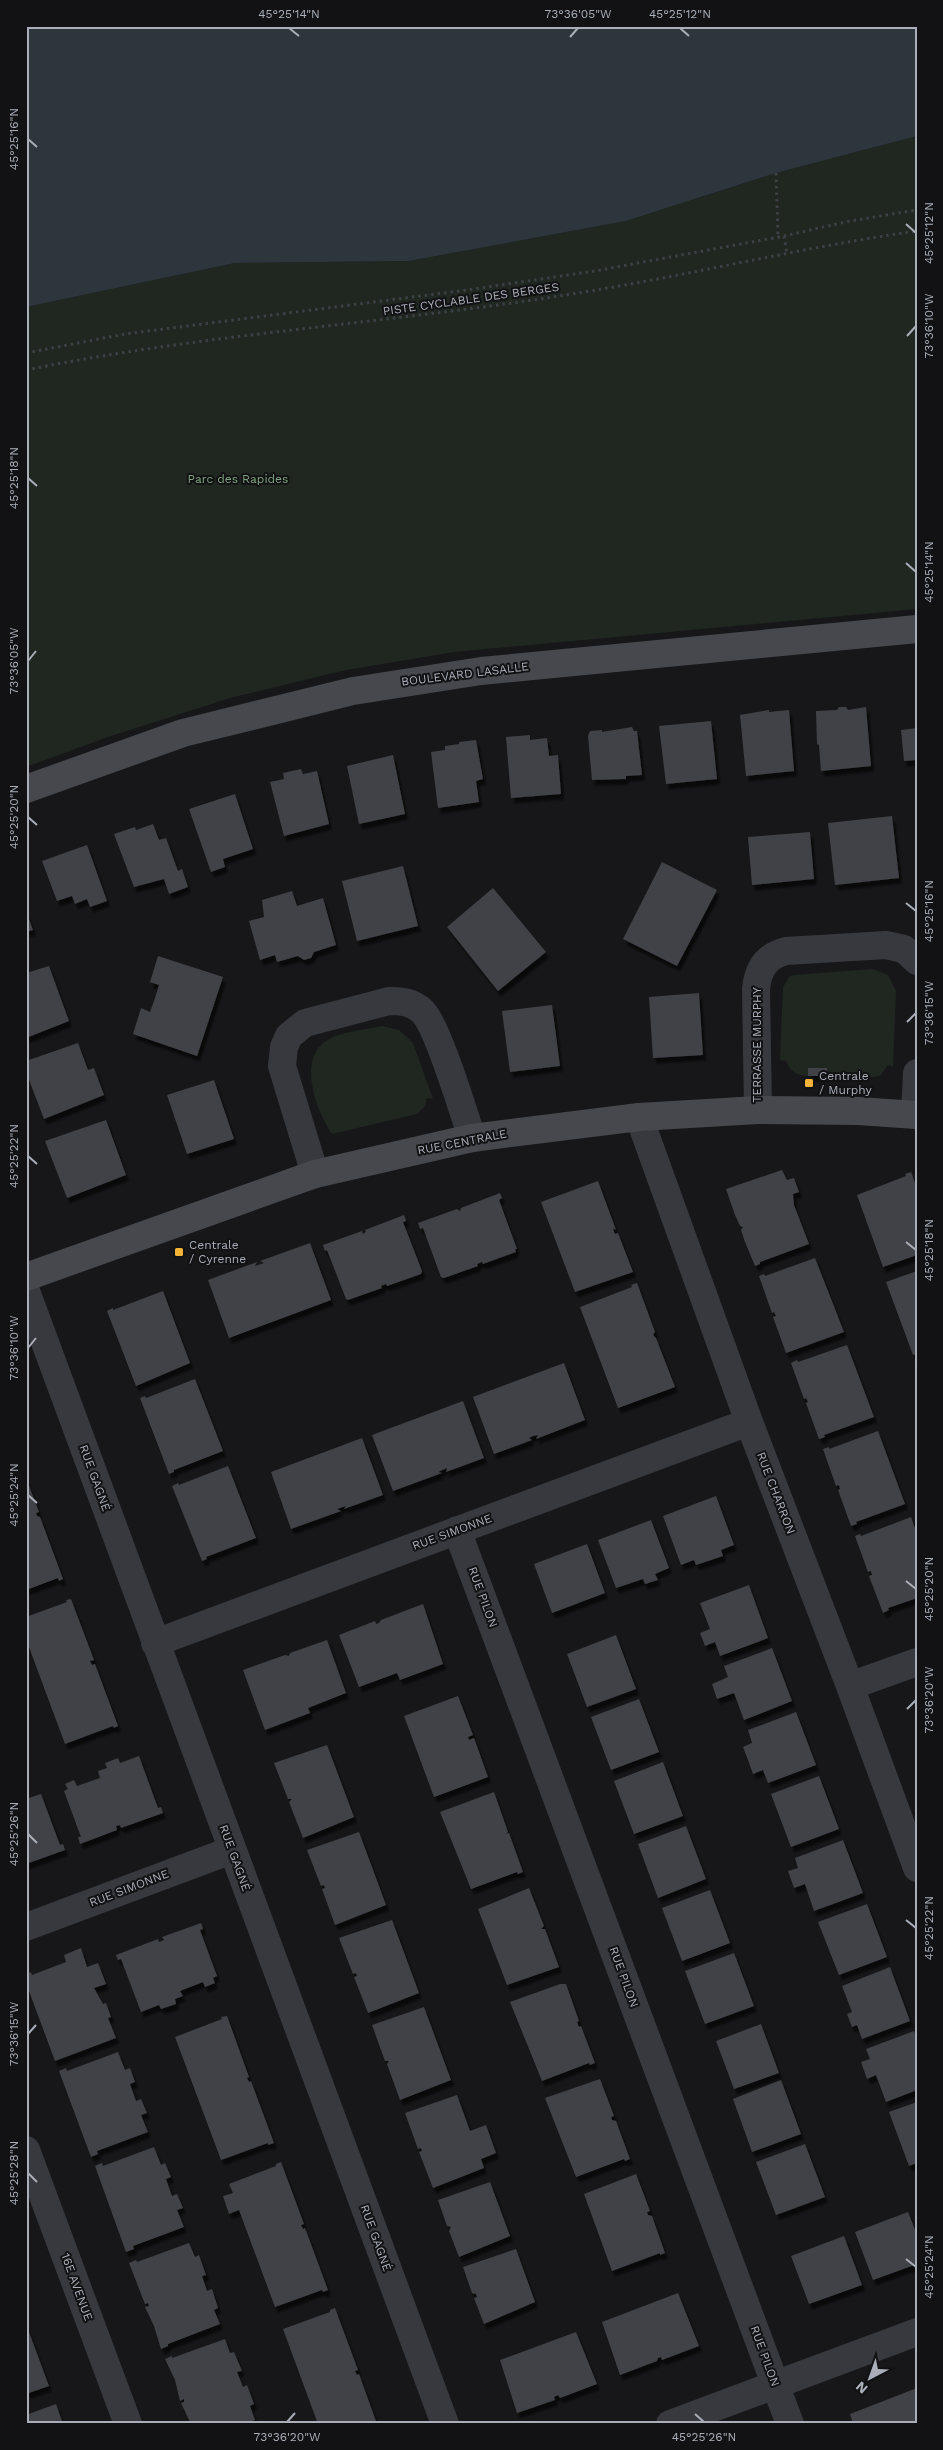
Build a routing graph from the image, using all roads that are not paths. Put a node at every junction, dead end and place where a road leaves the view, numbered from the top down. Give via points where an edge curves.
1 (917, 629) edge
2 (26, 789) edge
3 (917, 961) edge
4 (917, 1073) edge
5 (758, 1110) junction
6 (916, 1115) edge
7 (639, 1117) junction
8 (472, 1138) junction
9 (315, 1174) junction
10 (26, 1277) edge
11 (26, 1292) edge
12 (749, 1422) junction
13 (458, 1530) junction
14 (155, 1642) junction
15 (917, 1662) edge
16 (850, 1686) junction
17 (232, 1850) junction
18 (917, 1868) edge
19 (26, 1927) edge
20 (26, 2150) edge
21 (917, 2332) edge
22 (775, 2384) junction
23 (128, 2424) edge
24 (445, 2424) edge
25 (670, 2424) edge
26 (790, 2424) edge

1 - 2 street, BOULEVARD LASALLE via 481,670 352,690 183,733
3 - 5 street, TERRASSE MURPHY via 904,949 886,945 786,951 777,953 763,964 756,989
4 - 6 street
5 - 6 street, RUE CENTRALE
5 - 7 street, RUE CENTRALE
7 - 8 street, RUE CENTRALE
7 - 12 street, RUE CHARRON
8 - 9 street, RUE CENTRALE
8 - 9 street via 456,1089 423,1012 403,1001 389,1001 305,1023 289,1036 284,1047 282,1066
9 - 10 street, RUE CENTRALE
11 - 14 street, RUE GAGNÉ
12 - 13 street, RUE SIMONNE
12 - 16 street, RUE CHARRON
13 - 14 street, RUE SIMONNE
13 - 22 street, RUE PILON
14 - 17 street, RUE GAGNÉ
15 - 16 street
16 - 18 street, RUE CHARRON
17 - 19 street, RUE SIMONNE
17 - 24 street, RUE GAGNÉ
20 - 23 street, 16E AVENUE
21 - 22 street
22 - 25 street
22 - 26 street, RUE PILON

